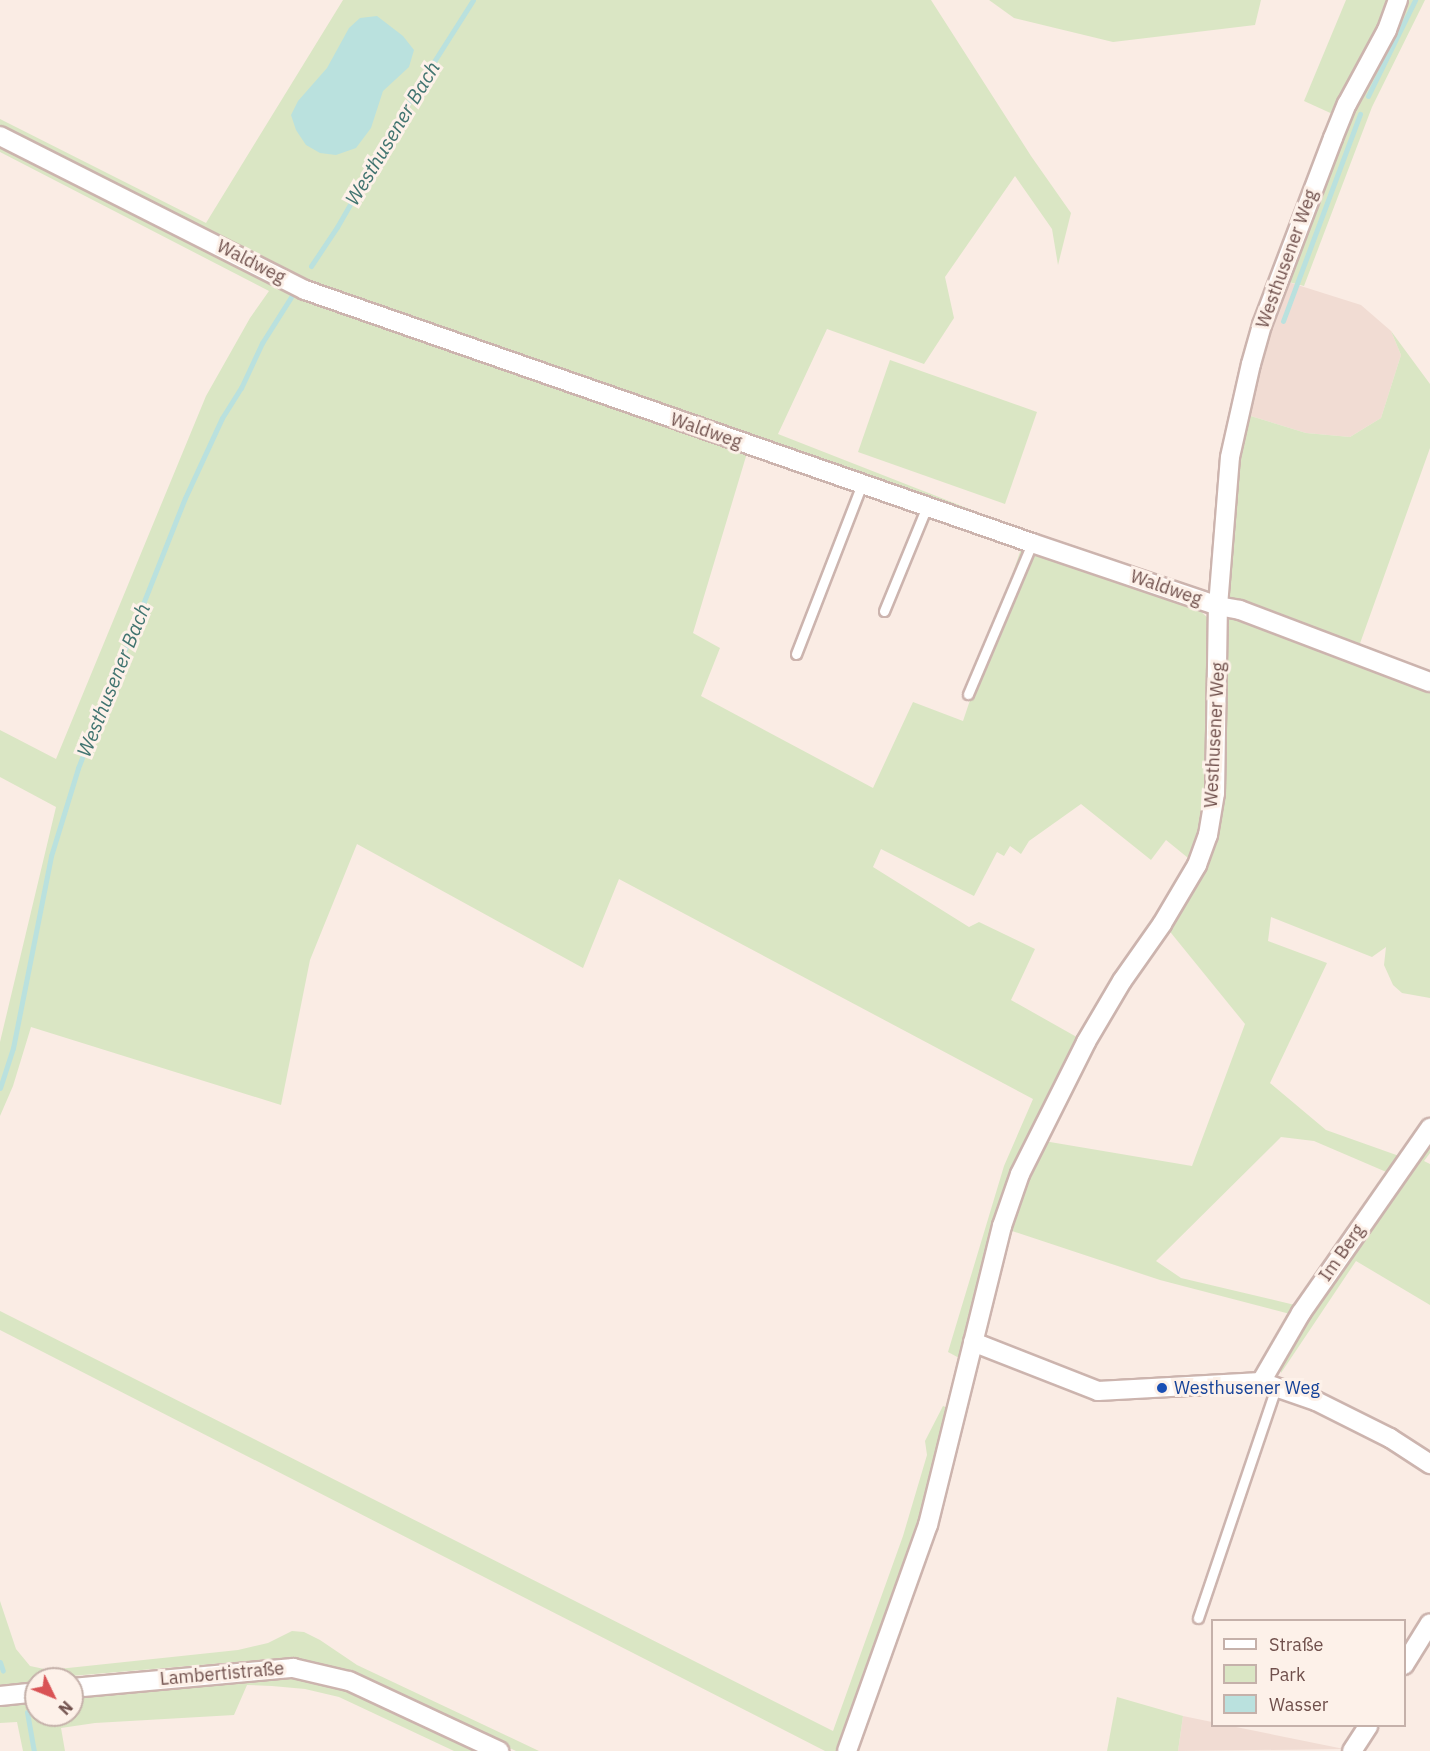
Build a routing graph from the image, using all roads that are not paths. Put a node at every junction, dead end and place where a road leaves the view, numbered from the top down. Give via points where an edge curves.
1 (1398, 0) edge
2 (0, 136) edge
3 (862, 484) junction
4 (927, 506) junction
5 (1032, 543) junction
6 (1218, 606) junction
7 (884, 611) dead end
8 (796, 654) dead end
9 (1430, 682) edge
10 (968, 694) dead end
11 (1430, 1128) edge
12 (973, 1342) junction
13 (1268, 1385) junction
14 (1430, 1464) edge
15 (1198, 1618) dead end
16 (1430, 1623) edge
17 (1406, 1662) edge
18 (84, 1687) edge
19 (24, 1693) edge
20 (0, 1696) edge
21 (1367, 1727) edge
22 (499, 1751) edge
23 (847, 1751) edge
24 (1352, 1751) edge

1 - 6 street, Westhusener Weg via 1387,30 1343,112 1262,325 1230,457
2 - 3 street, Waldweg via 305,290
3 - 4 street, Waldweg
3 - 8 lane
4 - 5 street, Waldweg
4 - 7 lane
5 - 6 street, Waldweg
5 - 10 lane
6 - 9 street, Waldweg via 1240,610
6 - 12 street, Westhusener Weg via 1215,794 1208,835 1197,866 1086,1042 1020,1174 1002,1226
11 - 13 street, Im Berg via 1301,1313
12 - 13 street via 1098,1391
12 - 23 street, Westhusener Weg via 928,1525
13 - 14 street via 1316,1401 1390,1438
13 - 15 lane
16 - 17 street
18 - 22 street, Lambertistraße via 293,1668 349,1681
19 - 20 street
21 - 24 street

